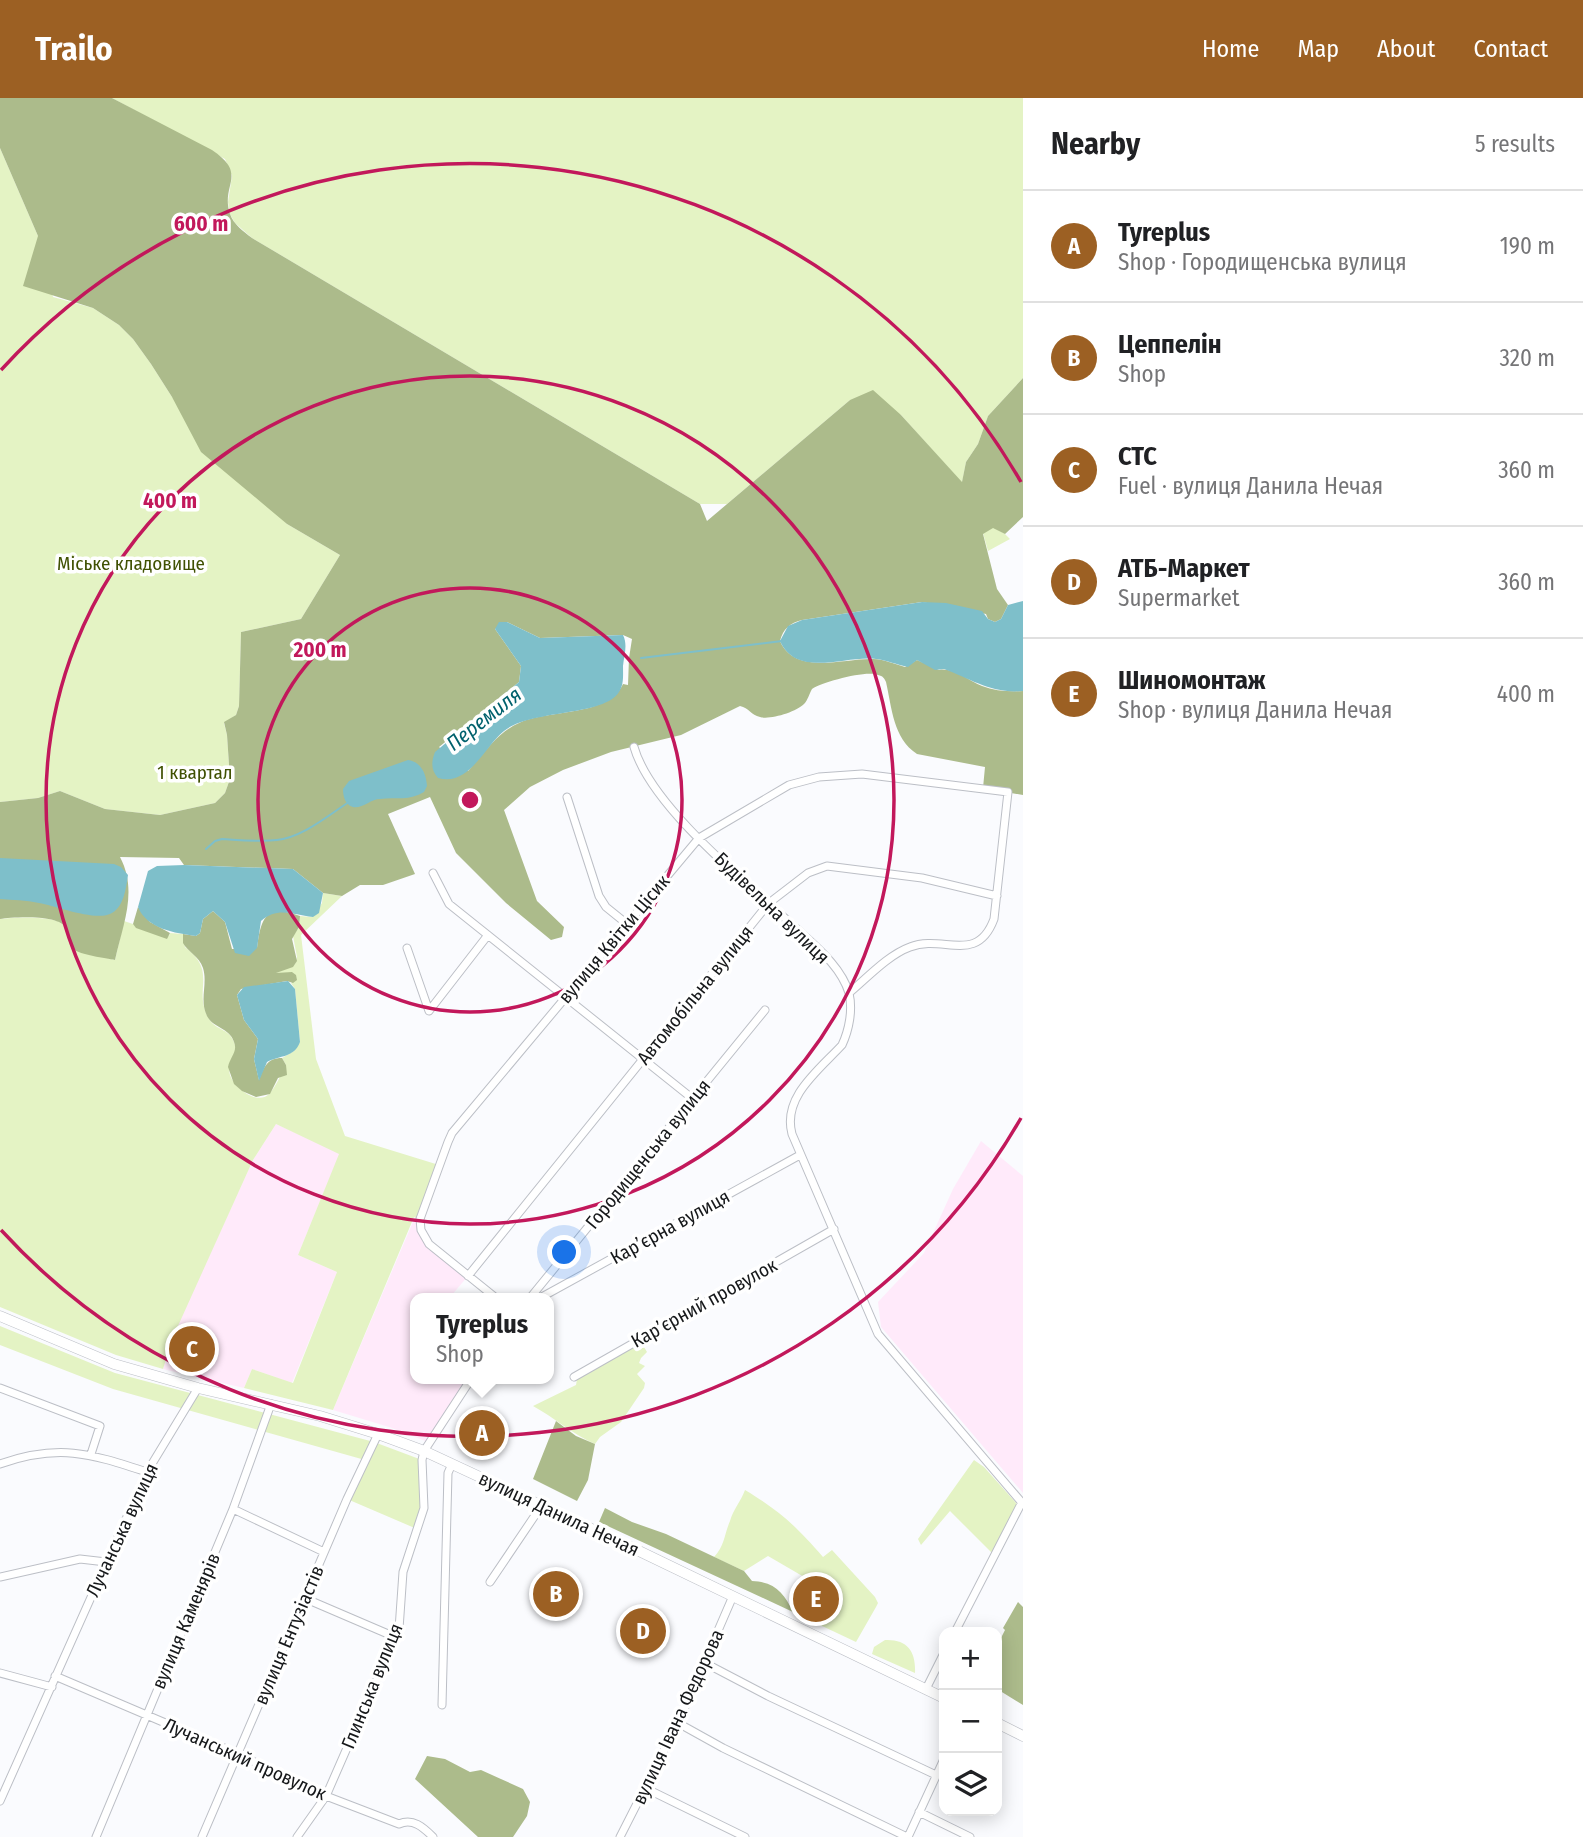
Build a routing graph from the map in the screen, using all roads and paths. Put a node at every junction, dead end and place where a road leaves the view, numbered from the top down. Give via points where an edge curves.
1 (634, 747) dead end
2 (567, 797) dead end
3 (699, 838) junction
4 (433, 873) dead end
5 (997, 896) junction
6 (769, 903) junction
7 (627, 924) junction
8 (488, 935) junction
9 (407, 948) dead end
10 (849, 993) junction
11 (565, 997) junction
12 (765, 1010) dead end
13 (643, 1059) junction
14 (693, 1099) junction
15 (800, 1155) junction
16 (834, 1230) junction
17 (468, 1276) junction
18 (490, 1293) edge
19 (534, 1293) edge
20 (549, 1293) edge
21 (0, 1316) edge
22 (575, 1377) dead end
23 (468, 1384) edge
24 (0, 1388) edge
25 (198, 1388) junction
26 (271, 1404) junction
27 (378, 1434) junction
28 (424, 1451) junction
29 (91, 1454) junction
30 (0, 1464) edge
31 (452, 1464) junction
32 (147, 1472) junction
33 (1022, 1503) edge
34 (542, 1505) junction
35 (233, 1509) junction
36 (324, 1552) junction
37 (106, 1562) junction
38 (0, 1577) edge
39 (489, 1582) dead end
40 (733, 1596) junction
41 (304, 1598) junction
42 (958, 1627) edge
43 (395, 1637) junction
44 (705, 1662) junction
45 (939, 1663) edge
46 (0, 1673) edge
47 (55, 1676) junction
48 (52, 1687) junction
49 (926, 1689) junction
50 (939, 1696) edge
51 (442, 1704) dead end
52 (147, 1716) junction
53 (678, 1723) junction
54 (1002, 1726) edge
55 (1023, 1736) edge
56 (238, 1754) junction
57 (939, 1769) edge
58 (936, 1775) junction
59 (645, 1788) junction
60 (326, 1796) junction
61 (0, 1801) edge
62 (919, 1812) junction
63 (96, 1837) edge
64 (202, 1837) edge
65 (296, 1837) edge
66 (433, 1837) edge
67 (620, 1837) edge
68 (745, 1837) edge
69 (907, 1837) edge
70 (970, 1837) edge

1 - 3 street, Будівельна вулиця via 652,786
2 - 7 street via 598,896
3 - 5 street, вулиця Квітки Цісик via 789,785 819,777 862,774 1008,792
3 - 6 street, Будівельна вулиця
3 - 7 street, вулиця Квітки Цісик
4 - 8 street via 449,904
5 - 6 street, Автомобільна вулиця via 922,878 827,866 807,873
5 - 10 street via 995,919 980,942 911,946
6 - 10 street, Будівельна вулиця via 823,953
6 - 13 street, Автомобільна вулиця
7 - 11 street, вулиця Квітки Цісик
8 - 9 street via 429,1011
8 - 11 street
10 - 15 street via 850,1018 842,1045 796,1097 790,1111 789,1124
11 - 13 street
11 - 17 street, вулиця Квітки Цісик via 452,1133 420,1219 429,1244
12 - 14 street, Городищенська вулиця
13 - 14 street
13 - 17 street, Автомобільна вулиця
14 - 19 street, Городищенська вулиця
15 - 16 street
15 - 20 street, Карʼєрна вулиця
16 - 22 street, Карʼєрний провулок
16 - 33 street via 878,1334
17 - 18 street, вулиця Квітки Цісик
21 - 25 main road, вулиця Данила Нечая via 114,1364
23 - 28 street
24 - 29 street via 100,1426
25 - 26 main road, вулиця Данила Нечая
25 - 32 street, Лучанська вулиця
26 - 27 main road, вулиця Данила Нечая
26 - 35 street, вулиця Каменярів
27 - 28 main road, вулиця Данила Нечая
27 - 36 street, вулиця Ентузіастів
28 - 31 main road, вулиця Данила Нечая
28 - 43 street, Глинська вулиця via 424,1508 403,1572 401,1621
29 - 30 street via 44,1453
29 - 32 street
31 - 34 main road, вулиця Данила Нечая
31 - 51 street via 448,1473
32 - 37 street, Лучанська вулиця
33 - 42 street
34 - 39 street
34 - 40 main road, вулиця Данила Нечая
35 - 36 street
35 - 52 street, вулиця Каменярів
36 - 41 street, вулиця Ентузіастів
37 - 38 street via 80,1559
37 - 47 street, Лучанська вулиця
40 - 44 street, вулиця Івана Федорова
40 - 49 main road, вулиця Данила Нечая
41 - 43 street
41 - 56 street, вулиця Ентузіастів
43 - 60 street, Глинська вулиця
44 - 53 street, вулиця Івана Федорова
44 - 58 street
45 - 49 street
46 - 48 street
47 - 48 street, Лучанська вулиця
47 - 52 street, Лучанський провулок
48 - 61 street, Лучанська вулиця
49 - 50 main road, вулиця Данила Нечая
52 - 56 street, Лучанський провулок
52 - 63 street, вулиця Каменярів
53 - 59 street, вулиця Івана Федорова
53 - 69 street
54 - 55 main road
56 - 60 street, Лучанський провулок
56 - 64 street, вулиця Ентузіастів
57 - 58 street
58 - 62 street
59 - 67 street, вулиця Івана Федорова
59 - 68 street
60 - 65 street, Глинська вулиця
60 - 66 street, Лучанський провулок via 399,1824 414,1822
62 - 69 street
62 - 70 street

